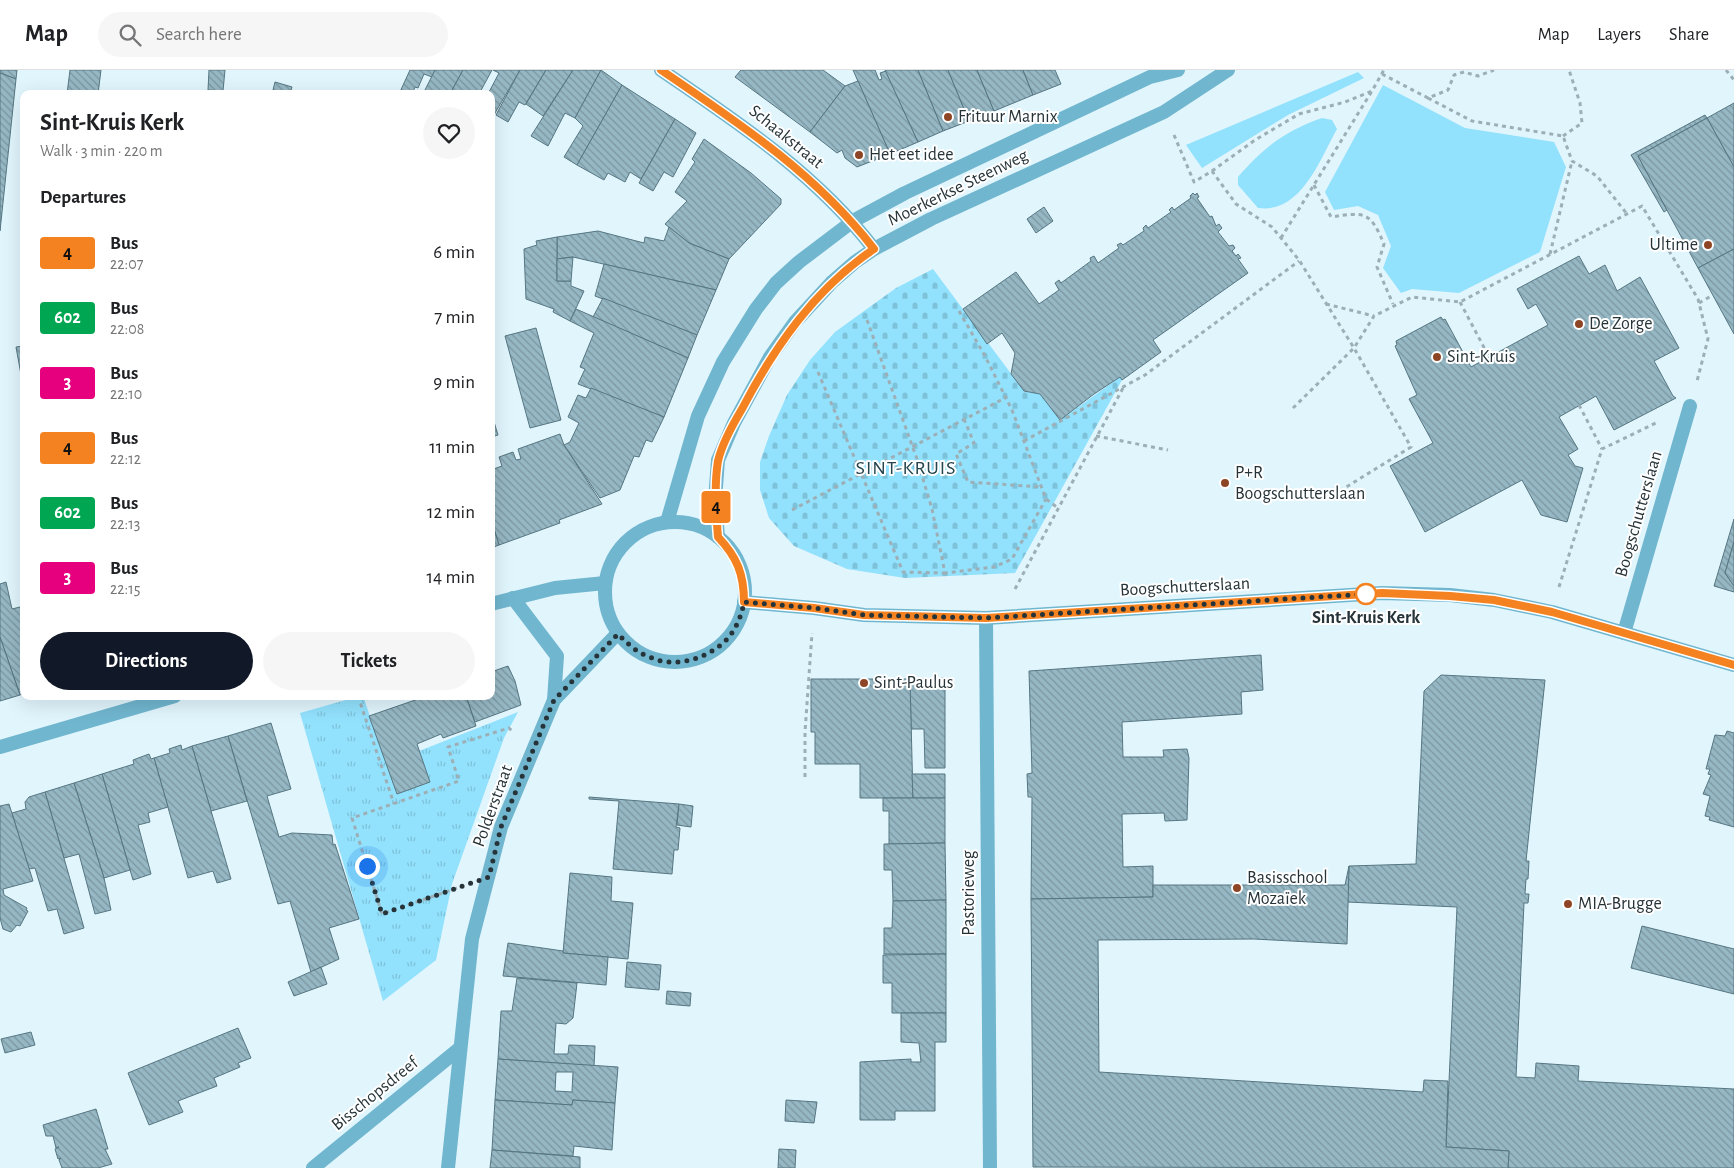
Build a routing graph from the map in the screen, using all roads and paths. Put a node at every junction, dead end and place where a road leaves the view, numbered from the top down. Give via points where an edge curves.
1 (661, 70) edge
2 (1178, 70) edge
3 (1228, 70) edge
4 (1384, 70) edge
5 (1494, 70) edge
6 (1569, 70) edge
7 (1726, 70) edge
8 (1382, 74) junction
9 (1734, 80) edge
10 (1372, 91) junction
11 (1428, 98) junction
12 (1164, 112) junction
13 (1563, 136) junction
14 (1572, 161) junction
15 (1212, 171) junction
16 (1314, 185) junction
17 (1627, 214) junction
18 (852, 221) junction
19 (1281, 238) junction
20 (874, 249) junction
21 (1550, 254) junction
22 (1299, 260) junction
23 (1713, 295) dead end
24 (1460, 302) junction
25 (1698, 303) junction
26 (1326, 304) junction
27 (1393, 304) dead end
28 (959, 311) dead end
29 (1374, 316) junction
30 (867, 320) dead end
31 (1354, 348) junction
32 (1489, 357) dead end
33 (818, 372) dead end
34 (1123, 387) junction
35 (1005, 398) junction
36 (1579, 405) dead end
37 (1690, 406) junction
38 (1293, 408) dead end
39 (964, 419) junction
40 (1096, 436) junction
41 (1024, 440) junction
42 (913, 448) junction
43 (1602, 449) junction
44 (1168, 450) dead end
45 (862, 474) junction
46 (1041, 487) junction
47 (1343, 489) dead end
48 (1046, 499) junction
49 (1058, 508) junction
50 (792, 510) dead end
51 (667, 522) junction
52 (718, 537) junction
53 (945, 573) junction
54 (605, 583) junction
55 (513, 598) junction
56 (744, 602) junction
57 (495, 603) edge
58 (814, 608) junction
59 (1552, 612) junction
60 (1001, 617) junction
61 (986, 618) junction
62 (1624, 633) junction
63 (618, 634) junction
64 (1734, 665) edge
65 (161, 700) edge
66 (359, 700) edge
67 (554, 700) junction
68 (0, 747) edge
69 (535, 747) junction
70 (805, 777) dead end
71 (394, 804) junction
72 (489, 877) junction
73 (459, 1050) junction
74 (313, 1168) edge
75 (448, 1168) edge
76 (990, 1168) edge

1 - 18 street, Schaakstraat via 750,130 804,174
2 - 18 street, Moerkerkse Steenweg via 1150,77
3 - 12 street, Moerkerkse Steenweg
4 - 8 path
5 - 11 path via 1478,76 1464,72 1454,76 1448,90
6 - 13 path via 1580,103 1582,123
7 - 9 path
8 - 10 path
8 - 11 path
10 - 15 path via 1299,114
10 - 16 path
11 - 13 path via 1472,121
12 - 15 path via 1194,182
12 - 20 street, Moerkerkse Steenweg via 931,219
13 - 14 path
14 - 17 path via 1597,176
14 - 21 path
15 - 19 path via 1236,204 1272,227
16 - 19 path
16 - 27 path via 1331,217 1358,213 1374,222 1384,244 1378,267
17 - 21 path
17 - 25 path via 1642,206
18 - 20 street, Schaakstraat
18 - 51 street, Moerkerkse Steenweg via 776,283 723,362 698,416
19 - 22 path
20 - 52 street, Moerkerkse Steenweg via 832,282 795,322 752,390 718,460
21 - 24 path
22 - 26 path
22 - 34 path via 1224,318 1145,375
23 - 25 path
24 - 29 path via 1412,297
24 - 32 path
25 - 37 path via 1708,339
26 - 29 path
26 - 31 path
28 - 35 path
29 - 31 path
30 - 42 path
31 - 38 path
31 - 47 path via 1411,447
33 - 45 path
34 - 40 path
34 - 41 path
35 - 39 path
35 - 41 path
36 - 43 path
37 - 43 path
37 - 62 street, Boogschutterslaan
39 - 42 path
39 - 46 path via 974,443 956,454 968,482
40 - 44 path
40 - 49 path
41 - 46 path
42 - 45 path
42 - 53 path via 932,509
43 - 59 path
45 - 50 path
45 - 53 path via 903,572
46 - 48 path
48 - 49 path
48 - 53 path via 1012,558 994,567
49 - 60 path
51 - 52 street via 695,525
51 - 54 street via 642,530 624,544 610,564
52 - 56 street via 732,551 740,566
54 - 55 street via 555,588
54 - 63 street via 606,608
55 - 57 street
55 - 67 street via 557,656
56 - 58 street, Boogschutterslaan
56 - 63 street via 741,616 729,637 706,655 679,662 654,659 632,649
58 - 61 street, Boogschutterslaan via 864,615
58 - 70 path
59 - 60 street, Boogschutterslaan via 1494,600 1382,593
59 - 62 street, Boogschutterslaan
60 - 61 street, Boogschutterslaan
61 - 76 street, Pastorieweg
62 - 64 street, Boogschutterslaan
63 - 67 street, Polderstraat
65 - 68 street
66 - 71 path
67 - 69 street, Polderstraat
69 - 71 path via 509,728 448,747 459,781
69 - 72 street, Polderstraat via 501,827
71 - 72 path via 352,818 382,914
72 - 73 street, Polderstraat via 472,939
73 - 74 street, Bisschopsdreef
73 - 75 street, Polderstraat

